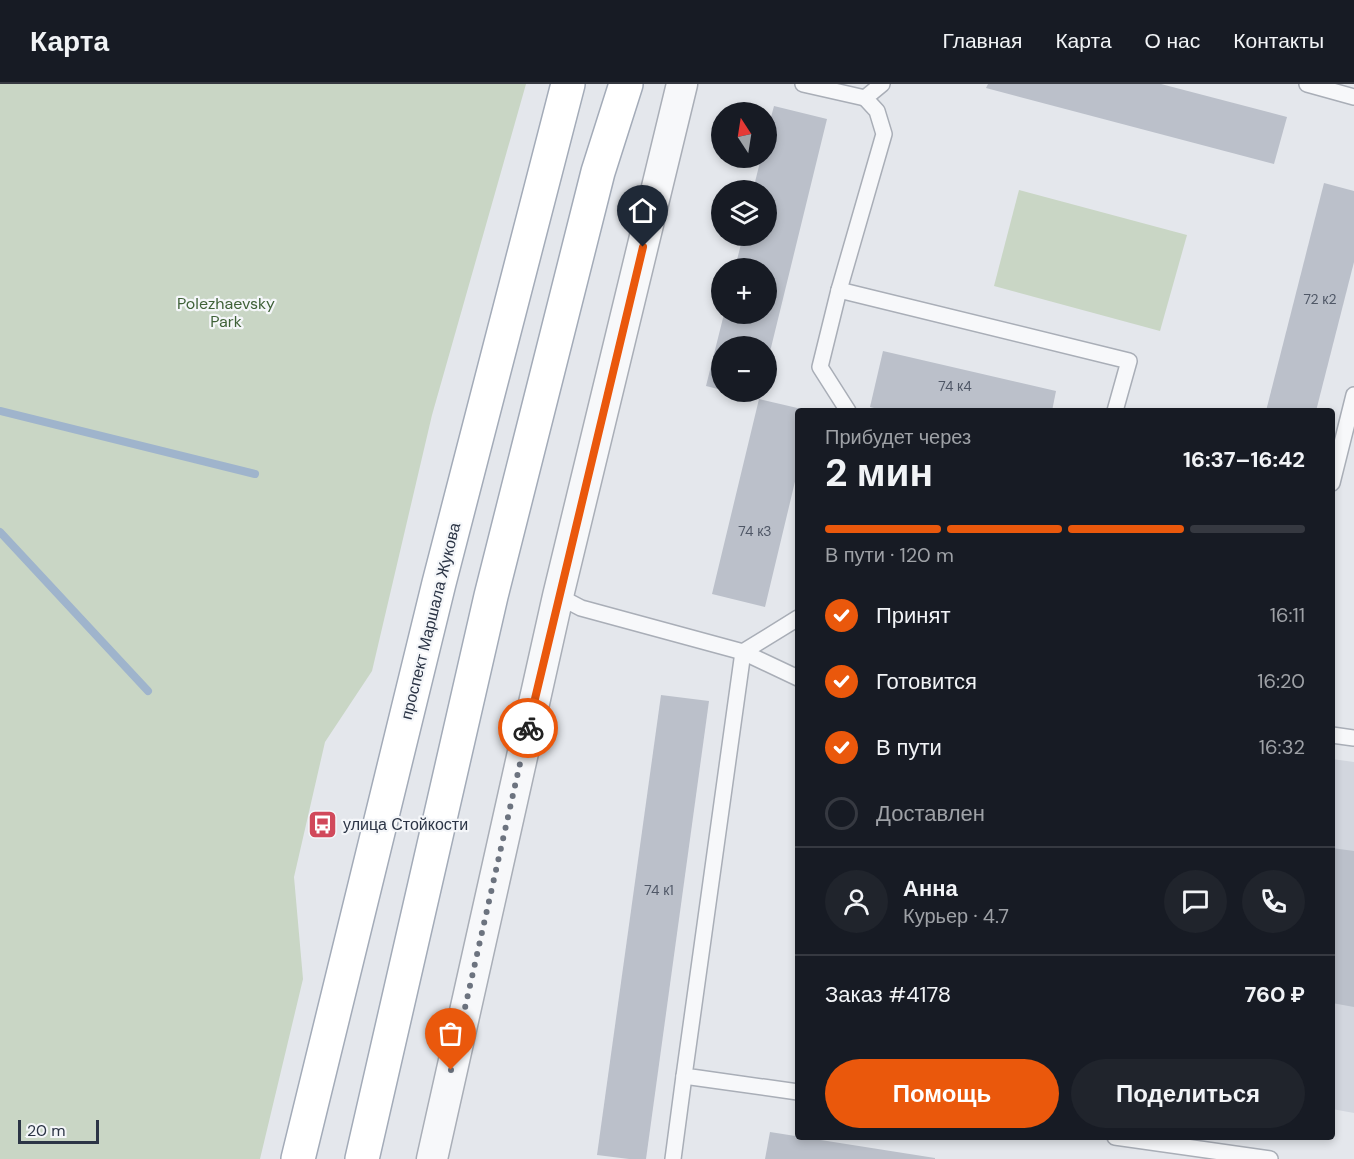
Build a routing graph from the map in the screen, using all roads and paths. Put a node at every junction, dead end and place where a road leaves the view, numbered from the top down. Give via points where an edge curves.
1 (568, 84) edge
2 (626, 84) edge
3 (682, 84) edge
4 (803, 84) edge
5 (882, 84) edge
6 (1307, 84) edge
7 (1354, 97) edge
8 (865, 98) junction
9 (839, 290) junction
10 (1354, 395) edge
11 (846, 408) edge
12 (1116, 408) edge
13 (1335, 471) edge
14 (558, 597) junction
15 (795, 620) edge
16 (743, 652) junction
17 (795, 677) edge
18 (1335, 735) edge
19 (1354, 738) edge
20 (684, 1076) junction
21 (795, 1092) edge
22 (1136, 1140) edge
23 (298, 1159) edge
24 (362, 1159) edge
25 (432, 1159) edge
26 (674, 1159) edge
27 (1270, 1159) edge

1 - 23 main road, проспект Маршала Жукова via 439,583
2 - 24 main road via 598,172 491,596
3 - 14 street
4 - 8 lane
5 - 8 lane
6 - 7 lane
8 - 9 lane via 877,111 884,134
9 - 11 lane via 820,367
9 - 12 lane via 1129,361
10 - 13 lane
14 - 16 lane via 581,608
14 - 25 street
15 - 16 lane
16 - 17 lane
16 - 20 lane
18 - 19 lane
20 - 21 lane
20 - 26 lane
22 - 27 lane

